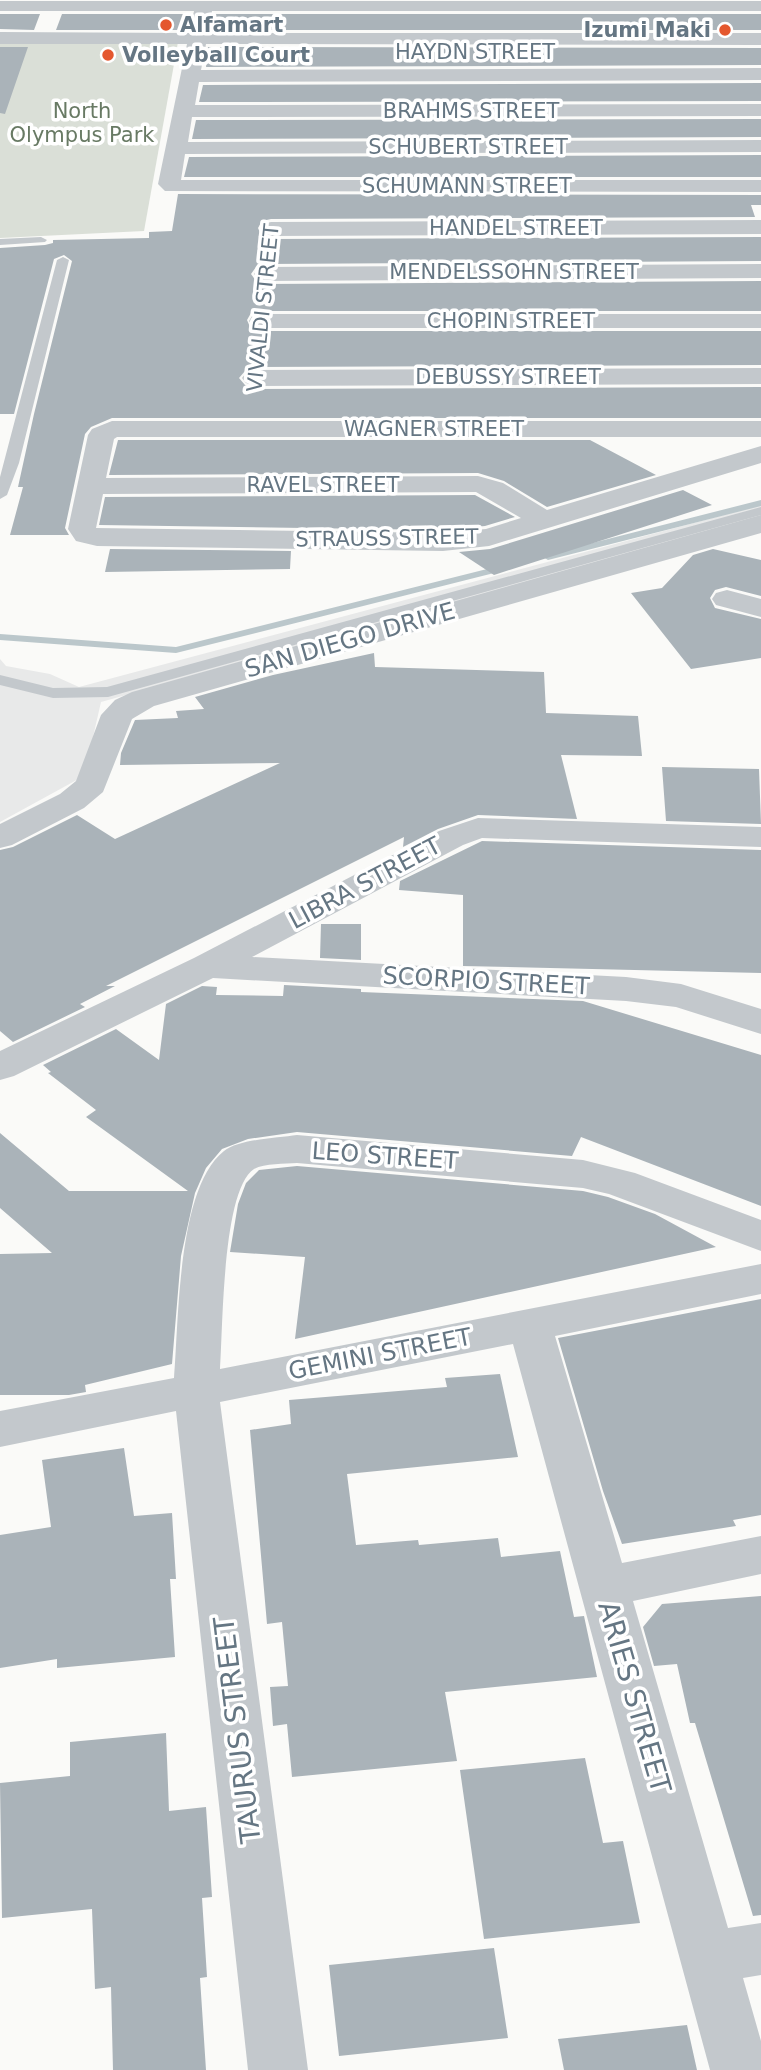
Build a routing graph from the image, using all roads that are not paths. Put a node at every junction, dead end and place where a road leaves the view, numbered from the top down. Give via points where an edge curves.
1 (109, 3) edge
2 (204, 3) edge
3 (0, 6) edge
4 (761, 6) edge
5 (0, 38) edge
6 (196, 38) junction
7 (755, 39) edge
8 (761, 68) edge
9 (761, 74) edge
10 (189, 76) junction
11 (761, 110) edge
12 (182, 111) junction
13 (761, 146) edge
14 (175, 148) junction
15 (761, 186) edge
16 (276, 187) junction
17 (761, 227) edge
18 (271, 229) junction
19 (41, 240) dead end
20 (0, 242) edge
21 (63, 260) dead end
22 (761, 271) edge
23 (266, 274) junction
24 (761, 321) edge
25 (258, 350) junction
26 (761, 376) edge
27 (250, 428) junction
28 (662, 429) junction
29 (761, 429) edge
30 (761, 454) edge
31 (6, 463) edge
32 (679, 479) junction
33 (91, 486) junction
34 (0, 495) edge
35 (761, 511) edge
36 (545, 521) junction
37 (761, 524) edge
38 (727, 599) dead end
39 (761, 608) edge
40 (0, 680) edge
41 (761, 837) edge
42 (0, 838) edge
43 (207, 966) junction
44 (761, 1022) edge
45 (0, 1067) edge
46 (761, 1236) edge
47 (761, 1279) edge
48 (530, 1325) junction
49 (196, 1390) junction
50 (0, 1429) edge
51 (761, 1555) edge
52 (604, 1587) junction
53 (735, 1954) edge
54 (278, 2070) edge
55 (740, 2070) edge

1 - 2 street
1 - 3 street
2 - 4 street
2 - 6 street
5 - 6 street
6 - 7 street
6 - 10 street
7 - 8 street
9 - 10 street, HAYDN STREET
10 - 12 street
11 - 12 street, BRAHMS STREET
12 - 14 street
13 - 14 street, SCHUBERT STREET
14 - 16 street, SCHUMANN STREET via 169,184 173,186
15 - 16 street, SCHUMANN STREET
16 - 18 street, VIVALDI STREET
17 - 18 street, HANDEL STREET
18 - 23 street, VIVALDI STREET
19 - 20 lane
21 - 31 lane
22 - 23 street, MENDELSSOHN STREET
23 - 25 street, VIVALDI STREET
24 - 25 street, CHOPIN STREET
25 - 26 street, DEBUSSY STREET
25 - 27 street, VIVALDI STREET
27 - 28 street, WAGNER STREET
27 - 33 street, WAGNER STREET via 106,430 101,435
28 - 29 street, WAGNER STREET
28 - 32 street
30 - 32 street, STRAUSS STREET
31 - 34 lane
32 - 36 street, STRAUSS STREET
33 - 36 street, RAVEL STREET via 478,484 498,491
33 - 36 street, STRAUSS STREET via 82,529 86,535 443,542 489,537
35 - 40 lane via 108,692 75,696
37 - 42 street, SAN DIEGO DRIVE via 143,699 117,715 91,785 72,801
38 - 39 street
41 - 43 street, LIBRA STREET via 478,828
43 - 44 street, SCORPIO STREET via 626,989 681,996
43 - 45 street, LIBRA STREET
46 - 49 street, LEO STREET via 620,1183 583,1174 297,1149 261,1153 239,1160 219,1185 208,1229
47 - 48 street, GEMINI STREET
48 - 49 street, GEMINI STREET
48 - 52 street, ARIES STREET
49 - 50 street, GEMINI STREET
49 - 54 street, TAURUS STREET
51 - 52 street
52 - 53 street, ARIES STREET
53 - 55 street, ARIES STREET

